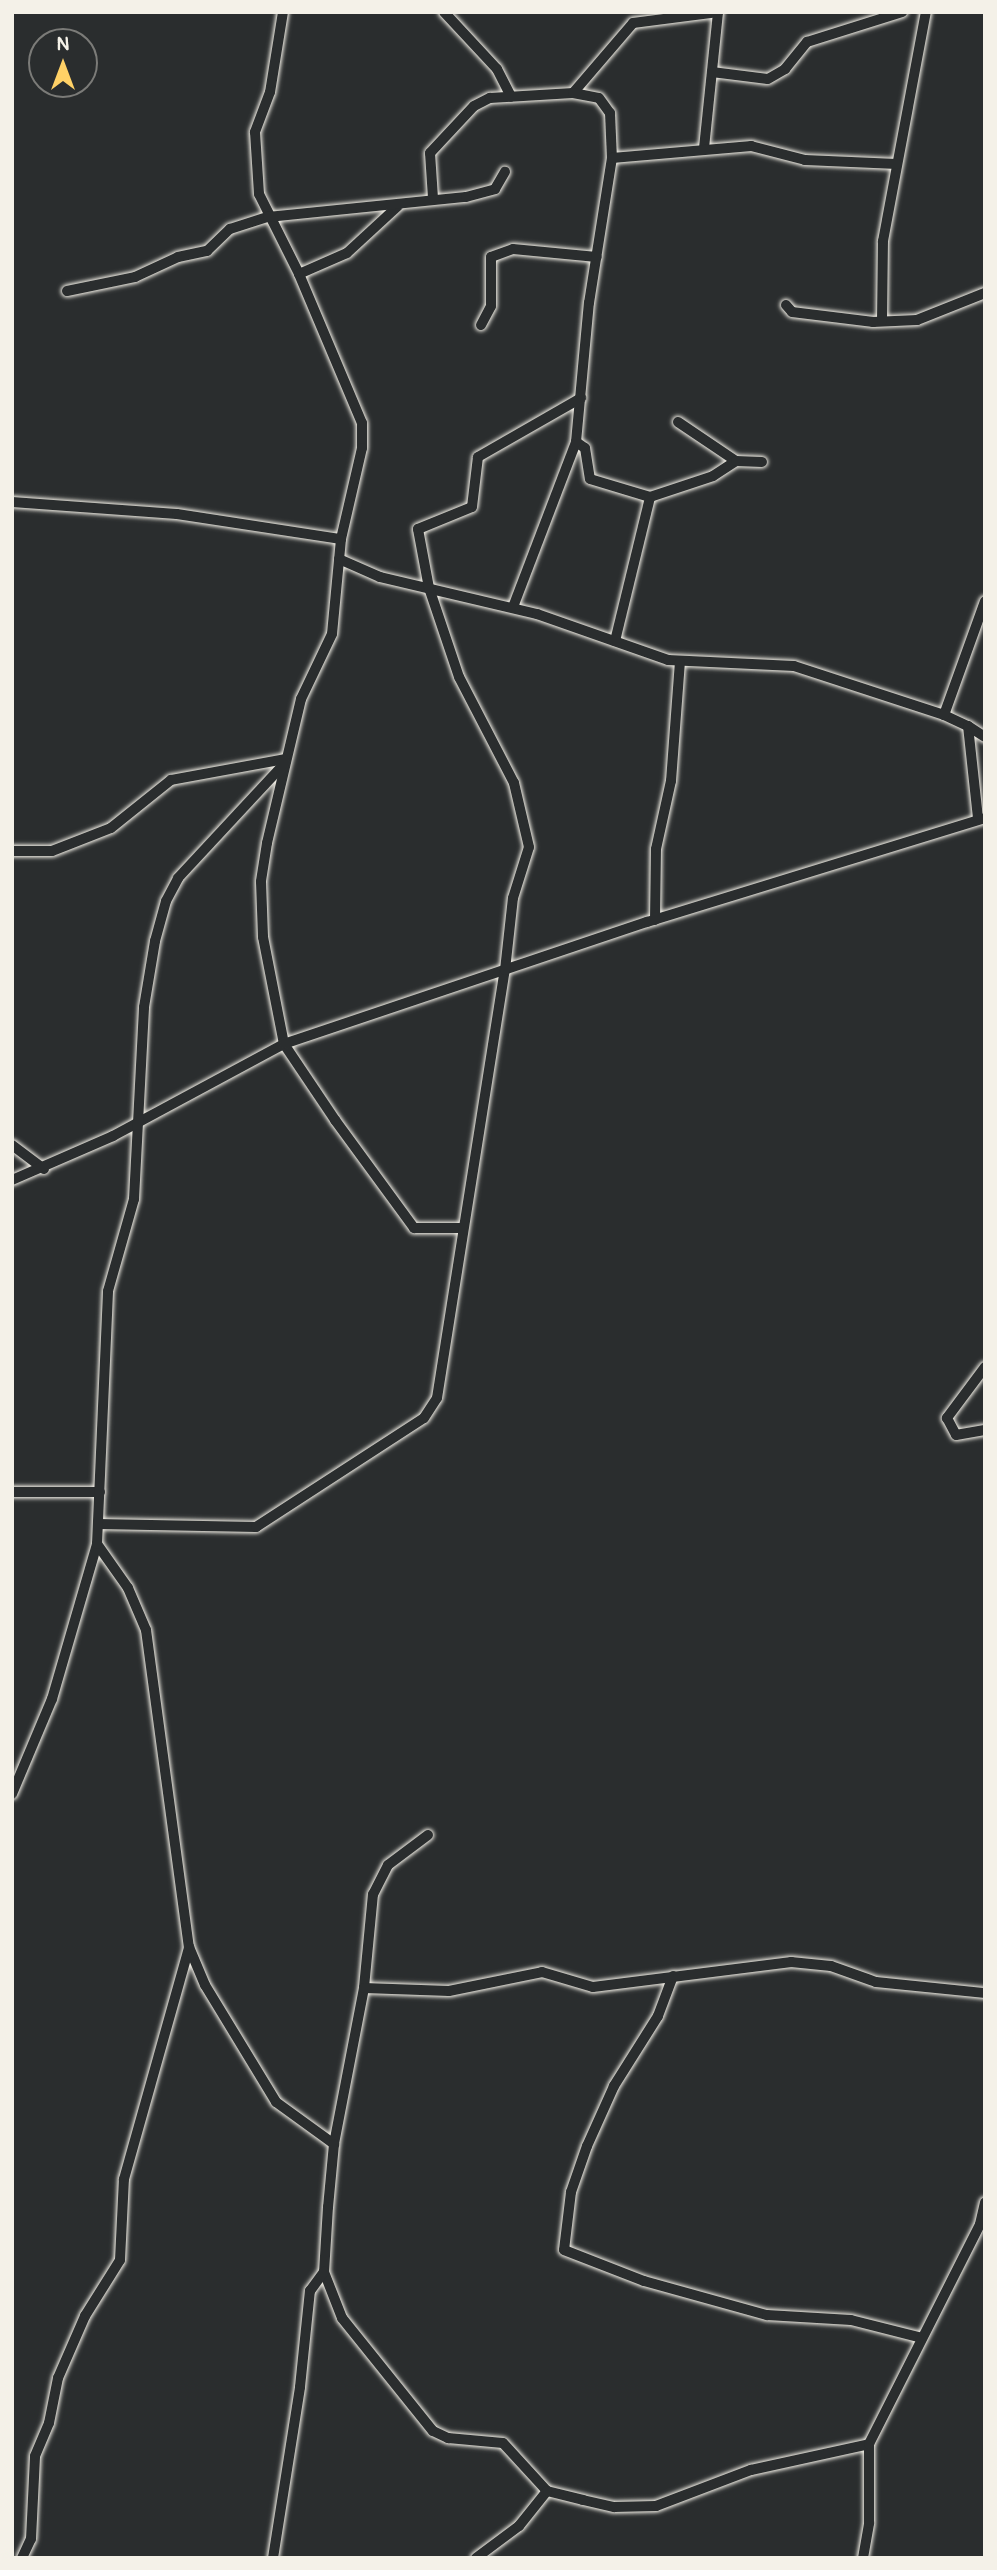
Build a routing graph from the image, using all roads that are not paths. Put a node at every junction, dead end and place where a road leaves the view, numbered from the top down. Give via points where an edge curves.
1 (283, 12) edge
2 (444, 12) edge
3 (718, 12) edge
4 (902, 12) edge
5 (926, 12) edge
6 (712, 72) junction
7 (573, 93) junction
8 (511, 97) junction
9 (704, 148) junction
10 (612, 158) junction
11 (897, 164) junction
12 (505, 172) dead end
13 (433, 198) junction
14 (397, 206) junction
15 (268, 217) junction
16 (597, 257) junction
17 (299, 274) junction
18 (67, 291) dead end
19 (985, 293) edge
20 (786, 305) dead end
21 (882, 321) junction
22 (481, 326) dead end
23 (581, 398) junction
24 (678, 422) dead end
25 (576, 442) junction
26 (736, 461) junction
27 (762, 462) dead end
28 (650, 497) junction
29 (12, 502) edge
30 (341, 539) junction
31 (339, 559) junction
32 (429, 588) junction
33 (985, 601) edge
34 (513, 607) junction
35 (615, 641) junction
36 (680, 662) junction
37 (944, 715) junction
38 (968, 726) junction
39 (985, 737) edge
40 (285, 761) junction
41 (981, 818) edge
42 (12, 851) edge
43 (655, 920) junction
44 (505, 970) junction
45 (284, 1044) junction
46 (141, 1120) junction
47 (12, 1145) edge
48 (44, 1169) junction
49 (12, 1180) edge
50 (463, 1228) junction
51 (985, 1367) edge
52 (985, 1430) edge
53 (12, 1492) edge
54 (100, 1492) junction
55 (98, 1524) junction
56 (97, 1544) junction
57 (12, 1794) edge
58 (428, 1835) dead end
59 (189, 1947) junction
60 (673, 1976) junction
61 (364, 1988) junction
62 (985, 1993) edge
63 (334, 2144) junction
64 (985, 2203) edge
65 (982, 2223) edge
66 (324, 2272) junction
67 (922, 2338) junction
68 (869, 2444) junction
69 (547, 2491) junction
70 (23, 2558) edge
71 (273, 2558) edge
72 (476, 2558) edge
73 (863, 2558) edge

1 - 15 street via 270,92 255,132 253,165
2 - 8 street via 497,69
3 - 6 street
3 - 7 street via 633,23
4 - 6 street via 807,42 785,69 768,79
5 - 11 street
6 - 9 street
7 - 8 street
7 - 10 street via 607,104
8 - 13 street via 490,98 474,106 430,153
9 - 10 street
9 - 11 street via 751,146 805,160
10 - 16 street
11 - 21 street via 883,241
12 - 13 street via 495,189
13 - 14 street
14 - 15 street
14 - 17 street via 347,253
15 - 17 street
15 - 18 street via 230,229 207,251 178,257 135,277
16 - 22 street via 513,249 491,257 491,306
16 - 23 street
17 - 30 street via 362,423 362,448
19 - 21 street via 933,316
20 - 21 street via 792,312
23 - 25 street
23 - 32 street via 478,457 472,507 422,524 418,529 420,549
24 - 26 street
25 - 28 street via 585,448 590,479
25 - 34 street
26 - 27 street
26 - 28 street via 713,476
28 - 35 street
29 - 30 street via 177,514
30 - 31 street
31 - 32 street via 380,577
31 - 40 street via 332,634 301,699
32 - 34 street
32 - 44 street via 459,677 514,783 528,839 513,898
33 - 37 street
34 - 35 street
35 - 36 street
36 - 37 street via 794,666
36 - 43 street via 671,781 656,849
37 - 38 street
38 - 39 street
38 - 41 street
40 - 42 street via 172,780 111,828 52,851
40 - 45 street via 261,882 263,937
40 - 46 street via 197,854 166,901 144,1007
41 - 43 street
43 - 44 street
44 - 45 street
44 - 50 street
45 - 46 street
45 - 50 street via 414,1228
46 - 48 street
46 - 54 street via 134,1199 108,1291
47 - 48 street
48 - 49 street
50 - 55 street via 437,1398 424,1418 256,1527
51 - 52 street via 947,1418 956,1435
53 - 54 street
54 - 55 street
55 - 56 street
56 - 57 street via 52,1699
56 - 59 street via 128,1588 146,1630
58 - 61 street via 388,1865 378,1879
59 - 63 street via 205,1985 276,2102
59 - 70 street via 124,2179 120,2260 85,2316 58,2378 49,2423 35,2456 31,2539
60 - 61 street via 593,1987 526,1972 449,1991
60 - 62 street via 791,1962 831,1966 876,1982
60 - 67 street via 658,2016 614,2086 587,2146 571,2192 564,2250 644,2281 767,2315 851,2320
61 - 63 street
63 - 66 street
64 - 65 street
65 - 67 street
66 - 69 street via 342,2318 433,2431 448,2438 503,2443
66 - 71 street via 310,2291
67 - 68 street
68 - 69 street via 742,2472 656,2506 614,2507
68 - 73 street via 869,2523
69 - 72 street via 519,2526

